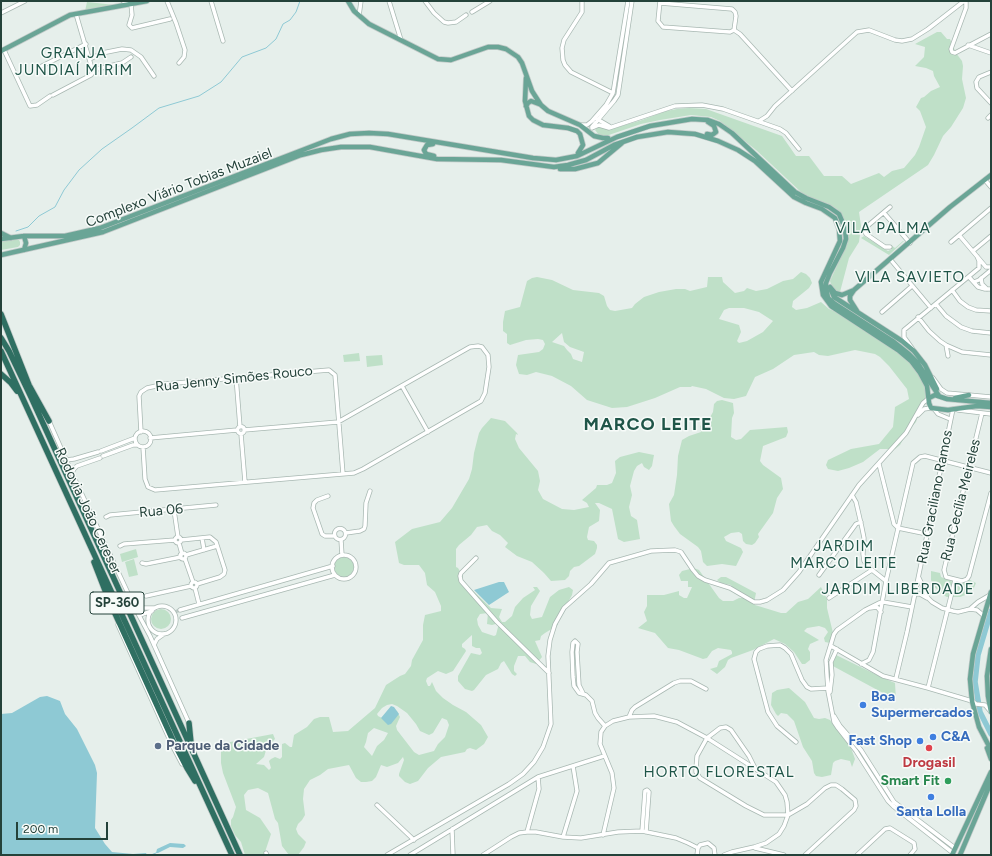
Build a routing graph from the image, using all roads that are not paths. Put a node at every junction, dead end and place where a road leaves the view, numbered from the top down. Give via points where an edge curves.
1 (25, 1) edge
2 (122, 1) edge
3 (147, 1) edge
4 (167, 1) edge
5 (211, 1) edge
6 (348, 1) edge
7 (362, 1) edge
8 (389, 1) edge
9 (425, 1) edge
10 (490, 1) edge
11 (582, 1) edge
12 (628, 1) edge
13 (632, 1) edge
14 (965, 1) edge
15 (660, 2) edge
16 (137, 3) junction
17 (131, 4) junction
18 (472, 12) dead end
19 (1, 13) edge
20 (76, 14) junction
21 (466, 15) dead end
22 (359, 16) junction
23 (170, 20) dead end
24 (734, 30) junction
25 (991, 34) edge
26 (401, 40) junction
27 (223, 41) dead end
28 (86, 44) junction
29 (968, 45) junction
30 (3, 50) edge
31 (991, 54) edge
32 (131, 57) dead end
33 (90, 59) junction
34 (179, 63) dead end
35 (42, 66) dead end
36 (93, 70) junction
37 (991, 72) edge
38 (154, 76) dead end
39 (526, 77) junction
40 (792, 91) junction
41 (613, 93) junction
42 (618, 95) junction
43 (991, 103) edge
44 (541, 105) junction
45 (526, 107) junction
46 (598, 120) junction
47 (759, 121) junction
48 (580, 125) junction
49 (612, 126) junction
50 (650, 126) junction
51 (592, 128) junction
52 (591, 134) junction
53 (608, 138) junction
54 (627, 140) junction
55 (799, 149) dead end
56 (500, 153) junction
57 (578, 153) junction
58 (511, 154) junction
59 (586, 160) junction
60 (551, 167) junction
61 (991, 175) edge
62 (985, 180) junction
63 (991, 187) edge
64 (890, 208) dead end
65 (991, 208) edge
66 (884, 213) junction
67 (1, 233) edge
68 (959, 235) junction
69 (24, 236) junction
70 (991, 236) edge
71 (11, 238) junction
72 (1, 240) edge
73 (951, 242) dead end
74 (910, 243) junction
75 (890, 248) dead end
76 (24, 250) junction
77 (973, 251) junction
78 (1, 255) edge
79 (977, 256) junction
80 (890, 259) junction
81 (986, 266) junction
82 (979, 268) junction
83 (991, 268) edge
84 (830, 273) junction
85 (987, 273) junction
86 (969, 277) junction
87 (981, 278) junction
88 (974, 282) junction
89 (912, 286) junction
90 (830, 287) junction
91 (989, 289) edge
92 (854, 290) junction
93 (952, 290) junction
94 (936, 304) junction
95 (931, 308) junction
96 (991, 311) edge
97 (882, 312) dead end
98 (859, 313) junction
99 (1, 314) edge
100 (918, 317) junction
101 (1, 322) edge
102 (991, 333) edge
103 (1, 338) edge
104 (946, 345) junction
105 (16, 350) junction
106 (1, 351) edge
107 (918, 355) junction
108 (991, 355) edge
109 (948, 356) dead end
110 (930, 373) junction
111 (1, 374) edge
112 (236, 378) junction
113 (402, 386) junction
114 (969, 395) junction
115 (942, 396) junction
116 (31, 397) junction
117 (991, 397) edge
118 (929, 398) junction
119 (991, 403) edge
120 (26, 404) junction
121 (991, 407) edge
122 (934, 409) junction
123 (954, 409) junction
124 (982, 413) junction
125 (991, 414) edge
126 (914, 419) junction
127 (950, 419) junction
128 (49, 421) joint
129 (338, 422) junction
130 (240, 427) junction
131 (237, 430) junction
132 (244, 430) junction
133 (141, 432) junction
134 (428, 432) junction
135 (241, 434) junction
136 (135, 438) junction
137 (150, 438) junction
138 (138, 444) junction
139 (143, 447) junction
140 (107, 449) junction
141 (92, 454) junction
142 (109, 454) junction
143 (74, 459) junction
144 (94, 459) junction
145 (66, 460) junction
146 (943, 460) junction
147 (879, 464) junction
148 (77, 466) junction
149 (969, 468) junction
150 (72, 473) junction
151 (991, 473) edge
152 (344, 474) junction
153 (245, 482) junction
154 (370, 491) dead end
155 (991, 493) edge
156 (852, 495) junction
157 (328, 496) dead end
158 (216, 505) dead end
159 (174, 510) junction
160 (892, 516) junction
161 (901, 516) junction
162 (106, 517) dead end
163 (861, 522) junction
164 (898, 528) junction
165 (346, 533) junction
166 (927, 534) junction
167 (336, 536) junction
168 (86, 537) junction
169 (202, 538) junction
170 (178, 540) junction
171 (341, 540) junction
172 (120, 546) dead end
173 (217, 546) junction
174 (204, 550) junction
175 (342, 555) junction
176 (183, 556) junction
177 (476, 558) dead end
178 (142, 563) dead end
179 (332, 566) junction
180 (872, 570) junction
181 (819, 574) dead end
182 (335, 575) junction
183 (918, 576) junction
184 (955, 580) junction
185 (886, 581) junction
186 (194, 585) junction
187 (253, 589) junction
188 (991, 593) edge
189 (915, 594) junction
190 (146, 596) dead end
191 (256, 597) junction
192 (829, 598) dead end
193 (928, 598) junction
194 (883, 602) junction
195 (199, 604) junction
196 (134, 606) junction
197 (194, 606) junction
198 (912, 607) junction
199 (186, 608) junction
200 (154, 609) junction
201 (970, 609) junction
202 (865, 610) junction
203 (948, 610) junction
204 (176, 611) junction
205 (881, 612) junction
206 (197, 614) junction
207 (140, 615) junction
208 (188, 616) junction
209 (984, 616) junction
210 (178, 620) junction
211 (159, 633) junction
212 (164, 633) junction
213 (150, 636) junction
214 (154, 645) junction
215 (830, 646) junction
216 (837, 649) junction
217 (991, 649) edge
218 (861, 664) junction
219 (826, 665) junction
220 (832, 670) junction
221 (548, 674) junction
222 (989, 676) edge
223 (896, 678) junction
224 (577, 686) junction
225 (828, 688) junction
226 (928, 688) junction
227 (706, 689) dead end
228 (829, 695) junction
229 (974, 705) junction
230 (991, 712) edge
231 (833, 714) junction
232 (629, 717) junction
233 (189, 724) joint
234 (605, 726) junction
235 (844, 731) junction
236 (707, 738) junction
237 (984, 739) junction
238 (796, 742) dead end
239 (849, 743) junction
240 (991, 750) edge
241 (604, 756) junction
242 (991, 759) edge
243 (868, 762) junction
244 (573, 766) junction
245 (756, 769) junction
246 (201, 770) junction
247 (868, 771) junction
248 (991, 772) edge
249 (538, 776) junction
250 (991, 782) edge
251 (649, 792) dead end
252 (884, 796) junction
253 (206, 798) junction
254 (894, 802) junction
255 (377, 805) dead end
256 (788, 815) junction
257 (452, 829) junction
258 (527, 832) junction
259 (644, 832) junction
260 (962, 832) junction
261 (603, 835) junction
262 (563, 837) junction
263 (414, 840) junction
264 (966, 843) junction
265 (754, 847) junction
266 (698, 848) junction
267 (956, 853) edge
268 (716, 854) edge
269 (232, 855) edge
270 (240, 855) edge
271 (387, 855) edge
272 (410, 855) edge
273 (452, 855) edge
274 (483, 855) edge
275 (697, 855) edge
276 (724, 855) edge
277 (784, 855) edge
278 (805, 855) edge
279 (857, 855) edge
280 (910, 855) edge

1 - 19 street
2 - 16 street
3 - 16 main road
4 - 34 street via 185,52
5 - 27 street
6 - 22 main road
7 - 22 street
8 - 26 street
9 - 21 street via 434,14 444,22 456,22
10 - 18 street
11 - 41 street via 582,12 564,40 563,60 571,72
12 - 41 street
13 - 42 street
14 - 29 street via 966,8 951,49 955,53
14 - 40 street via 914,38 892,39 870,30 857,32
15 - 24 street via 732,9 736,16
15 - 24 street via 658,21 662,27 730,32
16 - 17 main road
17 - 20 main road
17 - 23 street via 132,15 129,25 132,28
20 - 28 street
20 - 30 main road
22 - 26 main road
24 - 40 street
25 - 29 street
26 - 39 main road via 443,60 458,58 484,48 502,48 518,58 524,67
28 - 33 street
28 - 35 street
29 - 31 street
30 - 36 street via 30,106 37,105 51,95 92,75
32 - 36 street via 122,63
33 - 36 street
33 - 38 street via 102,53 131,50 141,57
37 - 43 street via 977,79 976,85
39 - 44 main road
39 - 45 main road
40 - 47 street
41 - 42 street
41 - 46 street
42 - 46 street
44 - 45 main road via 531,101
44 - 48 main road via 548,111
45 - 57 main road via 529,116 538,123 578,131 583,145
46 - 48 street
46 - 49 street
46 - 51 street
47 - 49 street via 716,107 689,104 669,107
47 - 55 street via 784,132
48 - 52 main road
49 - 51 street via 607,128 597,125
50 - 53 main road
50 - 54 main road via 700,121 710,123 716,130 712,135 683,130 660,130
50 - 58 main road via 627,133 570,159 550,160
50 - 84 main road via 692,119 715,121 732,133 795,192 834,210 842,220 846,239
51 - 52 street
52 - 53 main road
53 - 57 main road
54 - 59 main road
54 - 60 main road via 598,163 575,169
54 - 118 main road via 668,132 695,134 718,140 755,161 794,197 830,213 839,229 840,241 821,282 823,296 831,306 904,355 926,383
56 - 58 main road
56 - 59 main road via 429,144 424,150 428,155 437,157 495,157 549,164
56 - 69 main road via 388,134 350,134 331,139 100,228 66,236
57 - 58 main road via 554,158
59 - 60 main road via 568,166
60 - 76 main road, Complexo Viário Tobias Muzaiel via 497,159 438,159 370,147 321,150 301,155 103,232
61 - 62 main road
62 - 63 street
62 - 74 main road
64 - 66 street
65 - 68 street
66 - 74 street
66 - 75 street via 864,230 866,234
67 - 71 main road
68 - 73 street
68 - 77 street
69 - 71 main road
69 - 76 main road
70 - 77 street
71 - 72 main road
74 - 80 main road
76 - 78 main road, Complexo Viário Tobias Muzaiel
77 - 79 street
79 - 81 street
79 - 82 street
80 - 89 street
80 - 92 main road
81 - 82 street
81 - 83 street
81 - 85 street
82 - 86 street
83 - 85 street
84 - 90 main road
84 - 115 main road via 826,287 831,300 909,354
85 - 87 street
86 - 88 street
86 - 93 street
87 - 88 street
87 - 91 street via 983,286
88 - 91 street via 981,289
89 - 95 street
89 - 97 street
90 - 92 main road via 835,293 842,295
90 - 98 main road via 834,297
92 - 98 main road via 850,300
93 - 94 street
93 - 96 street via 968,307
94 - 95 street
94 - 102 street via 946,316 961,327
95 - 100 street
98 - 107 main road via 902,341
99 - 105 highway
100 - 104 street via 929,331
100 - 107 street via 903,332
101 - 105 highway
103 - 116 highway
104 - 108 street via 962,352
104 - 109 street
105 - 116 highway
105 - 128 highway via 29,385
106 - 120 highway, Rodovia João Cereser / SP-360
107 - 110 main road
110 - 114 street via 943,392
110 - 115 main road
111 - 120 highway
112 - 129 street, Rua Jenny Simões Rouco via 329,370 335,375
112 - 130 street
112 - 133 street, Rua Jenny Simões Rouco via 147,388 141,392 138,400
113 - 129 street
113 - 134 street
113 - 134 street via 470,347 478,346 486,350 490,362 484,398
114 - 115 main road
114 - 117 street
115 - 118 main road via 934,395
115 - 119 main road
116 - 246 highway, Rodovia João Cereser / SP-360
118 - 122 main road via 929,403
118 - 126 street
120 - 168 highway, Rodovia João Cereser / SP-360
121 - 123 main road
122 - 123 main road
122 - 126 street via 922,410
122 - 127 street via 938,414
123 - 124 street
123 - 127 street, Rua Graciliano Ramos
124 - 125 street
124 - 149 street, Rua Cecília Meireles
126 - 147 street via 906,433
127 - 146 street, Rua Graciliano Ramos
128 - 145 street
129 - 132 street
129 - 152 street
130 - 131 street
130 - 132 street
131 - 135 street
131 - 137 street
132 - 135 street
133 - 136 street
133 - 137 street via 147,433
134 - 152 street via 363,469
135 - 153 street
136 - 138 street
136 - 140 street
137 - 139 street via 149,444
138 - 139 street
138 - 142 street
139 - 153 street via 145,479 148,486 155,490
140 - 141 street
140 - 142 street
141 - 143 street
141 - 144 street
142 - 144 street
143 - 145 street
143 - 148 street
144 - 148 street
145 - 150 street
146 - 149 street
146 - 161 street via 922,456 913,463
146 - 166 street, Rua Graciliano Ramos
147 - 156 street
147 - 160 street
148 - 150 street
149 - 151 street
149 - 184 street, Rua Cecília Meireles via 944,570 946,576
150 - 196 street
152 - 153 street
154 - 165 street via 366,503 364,529
155 - 184 street via 969,576 965,581
156 - 163 street
156 - 221 street via 799,572 783,590 760,602 754,602 730,588 698,576 681,552 675,550 644,552 609,564 559,614 548,648
157 - 167 street via 317,500 313,508 322,534
158 - 159 street, Rua 06
159 - 162 street, Rua 06
159 - 170 street
160 - 161 street
160 - 164 street
161 - 164 street
163 - 180 street via 864,560
163 - 181 street via 856,524
164 - 166 street
164 - 185 street
165 - 167 street via 338,529
165 - 171 street
166 - 183 street, Rua Graciliano Ramos
167 - 171 street
168 - 253 highway, Rodovia João Cereser / SP-360
168 - 253 highway via 116,616 174,745
169 - 170 street
169 - 173 street via 213,538
169 - 174 street
170 - 172 street
170 - 176 street
171 - 175 street
173 - 174 street
173 - 186 street via 225,570 224,575
174 - 176 street
175 - 179 street
175 - 182 street via 353,559 356,569 352,576 346,579
176 - 178 street
176 - 186 street
177 - 221 street via 461,573 461,581
179 - 182 street
179 - 187 street
180 - 185 street
180 - 192 street
182 - 191 street
183 - 189 street, Rua Graciliano Ramos
183 - 193 street
184 - 203 street
185 - 194 street
186 - 190 street
186 - 195 street
187 - 191 street
187 - 195 street
188 - 201 street
188 - 209 main road
189 - 193 street
189 - 198 street, Rua Graciliano Ramos
191 - 206 street
193 - 203 street via 937,606
194 - 198 street
194 - 202 street
194 - 205 street
195 - 197 street
196 - 200 street
196 - 207 street
197 - 199 street
197 - 206 street
198 - 223 street, Rua Graciliano Ramos
199 - 204 street
199 - 208 street
200 - 204 street via 161,606
200 - 207 street
200 - 211 street via 149,622 152,629
201 - 203 street via 958,612
201 - 209 street via 977,610
202 - 205 street via 875,607
202 - 215 street via 837,630
203 - 226 street
204 - 210 street
205 - 218 street via 871,657
206 - 208 street
207 - 213 street
208 - 210 street
209 - 229 main road via 971,667 970,690
210 - 212 street via 171,630
211 - 212 street
211 - 213 street
212 - 214 street
213 - 214 street
214 - 233 street
215 - 216 street
215 - 219 street
216 - 218 street
216 - 220 street via 831,662
217 - 222 main road
218 - 223 street via 883,676
219 - 220 street
219 - 225 street
220 - 228 street
221 - 263 street via 550,724 543,747 534,762 509,784
222 - 230 main road via 988,696
223 - 226 street
224 - 224 street via 578,644 575,642 572,644 573,677
224 - 234 street via 580,693 592,700 595,713
225 - 228 street
225 - 238 street via 807,687 791,654 780,645 767,646 756,652 754,659 768,712 777,726
226 - 229 street
227 - 232 street via 691,681 674,683 635,707
228 - 231 street
229 - 230 street via 985,705
229 - 237 main road
231 - 235 street
231 - 239 street via 834,722
232 - 234 street
232 - 236 street via 654,716 668,719
233 - 246 highway via 190,738
234 - 241 street via 600,738
235 - 239 street
235 - 243 street
236 - 245 street
236 - 245 street via 726,726
236 - 256 street via 696,763 696,772 700,778 756,812 771,816
237 - 240 main road
237 - 242 main road
239 - 247 street
241 - 244 street
241 - 261 street via 612,773 614,788
243 - 247 street
243 - 254 street
244 - 249 street
244 - 262 street via 577,791
245 - 256 street via 781,787 787,802
246 - 270 highway, Rodovia João Cereser / SP-360
247 - 252 street
248 - 260 main road
249 - 257 street
249 - 258 street via 538,793
250 - 264 main road
251 - 259 street via 645,791
252 - 254 street
252 - 267 street via 893,806
253 - 269 highway, Rodovia João Cereser / SP-360
254 - 267 street
255 - 263 street
256 - 265 street via 780,834 773,840
256 - 278 street via 831,785 836,785 855,800 854,810
257 - 272 street
257 - 273 street
258 - 262 street
258 - 274 street via 518,833
259 - 261 street
259 - 266 street via 676,838
260 - 264 main road via 960,842
260 - 267 main road
261 - 262 street
263 - 271 street
264 - 267 main road
265 - 276 street
265 - 277 street
266 - 268 street via 708,843
266 - 275 street
279 - 280 street via 885,829 890,828 914,843 915,849

